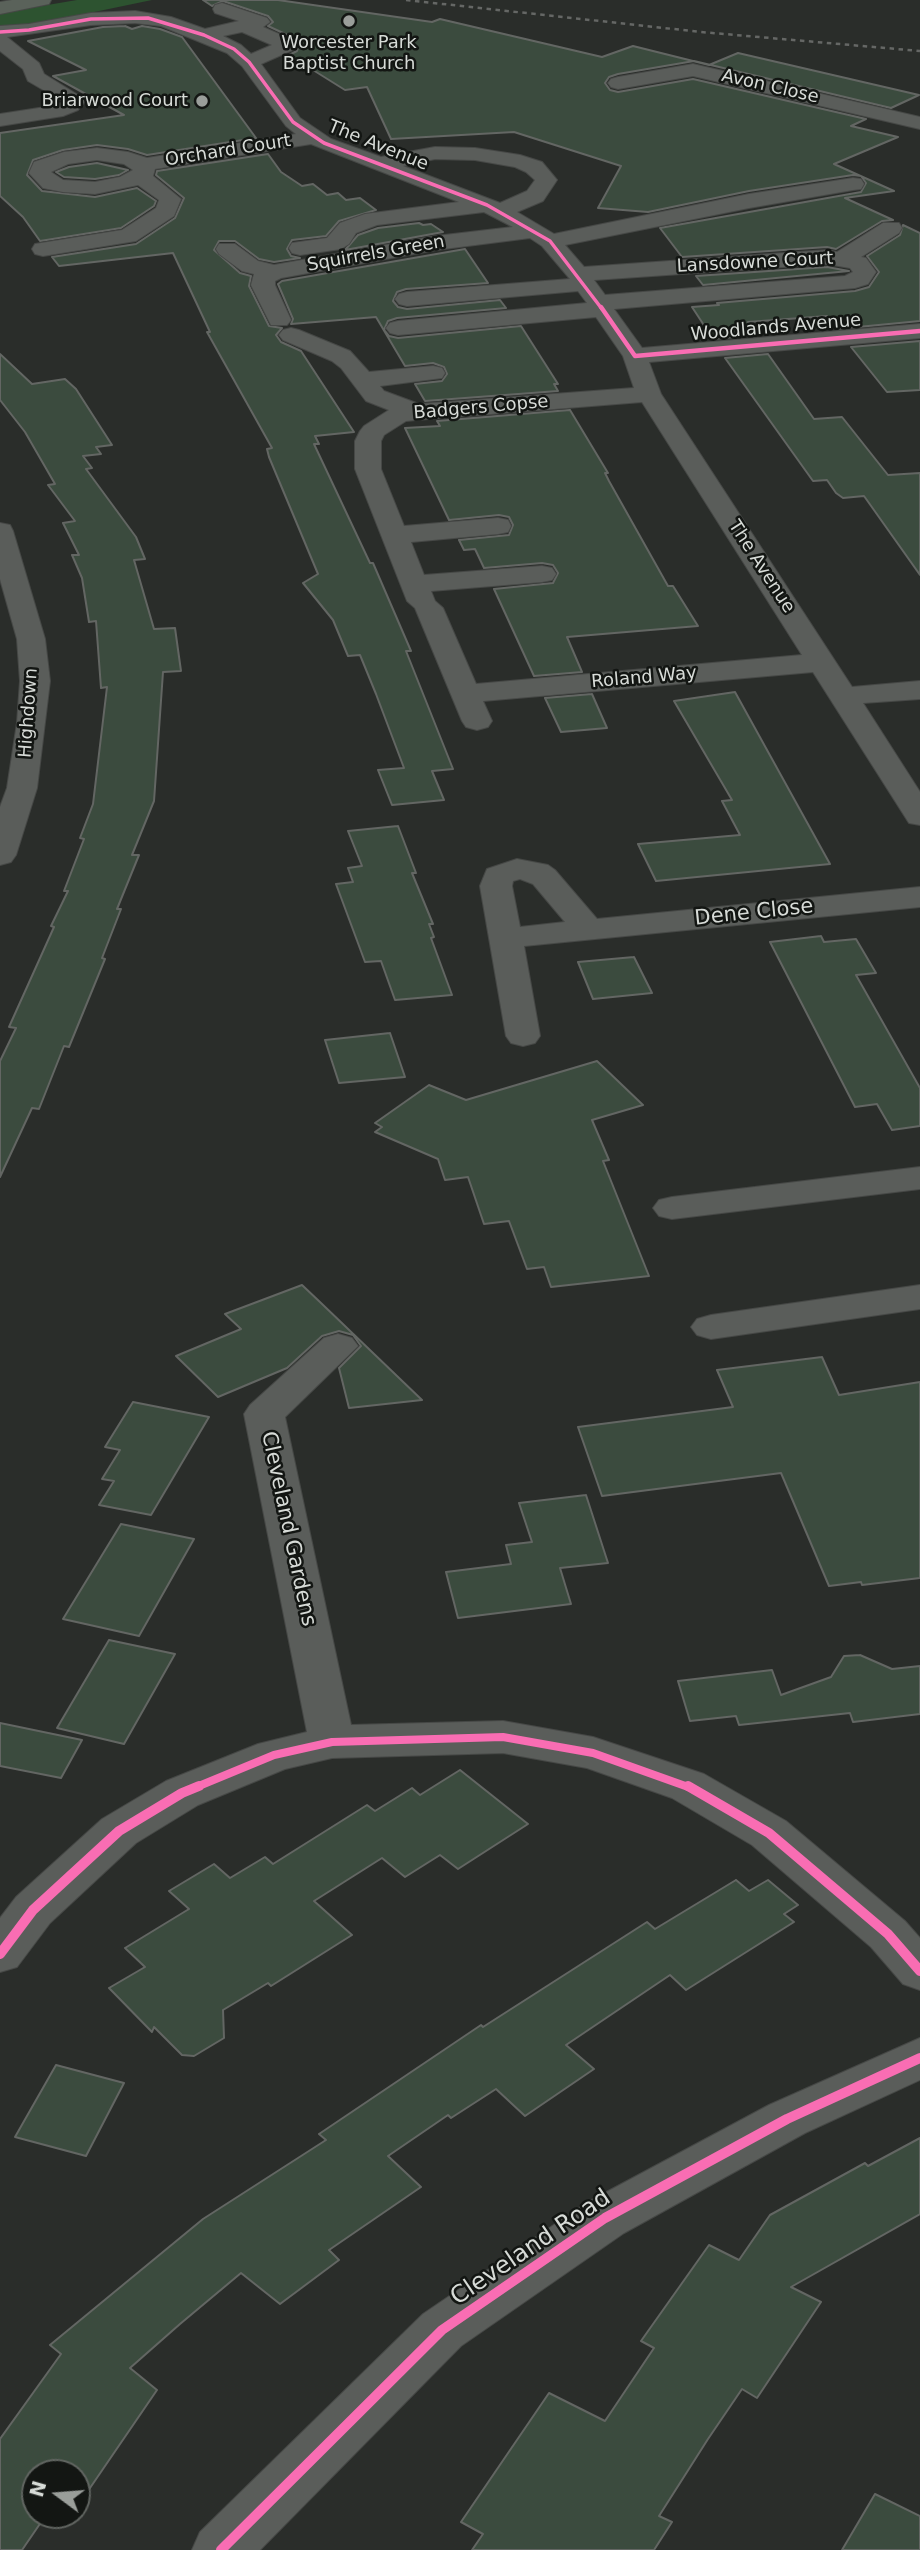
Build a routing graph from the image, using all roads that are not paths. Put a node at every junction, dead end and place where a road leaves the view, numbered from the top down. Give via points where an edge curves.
1 (42, 0) edge
2 (0, 8) edge
3 (222, 9) dead end
4 (245, 26) junction
5 (0, 32) edge
6 (204, 36) junction
7 (0, 41) edge
8 (249, 62) junction
9 (618, 83) dead end
10 (0, 120) edge
11 (920, 123) edge
12 (315, 137) junction
13 (379, 164) junction
14 (853, 184) dead end
15 (709, 190) dead end
16 (733, 205) junction
17 (493, 208) junction
18 (891, 228) dead end
19 (543, 236) junction
20 (43, 249) dead end
21 (227, 249) dead end
22 (283, 250) dead end
23 (844, 258) junction
24 (647, 270) junction
25 (274, 272) junction
26 (590, 293) junction
27 (667, 298) junction
28 (407, 299) dead end
29 (398, 328) dead end
30 (920, 331) edge
31 (635, 356) junction
32 (433, 373) dead end
33 (361, 380) junction
34 (649, 394) junction
35 (416, 412) junction
36 (498, 526) dead end
37 (0, 531) edge
38 (393, 535) junction
39 (542, 574) dead end
40 (421, 598) junction
41 (822, 662) junction
42 (920, 690) edge
43 (466, 694) junction
44 (844, 696) junction
45 (477, 721) dead end
46 (920, 816) edge
47 (0, 855) edge
48 (920, 897) edge
49 (588, 929) junction
50 (505, 938) junction
51 (523, 1036) dead end
52 (920, 1178) edge
53 (672, 1208) dead end
54 (920, 1297) edge
55 (712, 1327) dead end
56 (338, 1346) dead end
57 (332, 1742) junction
58 (0, 1954) edge
59 (920, 1971) edge
60 (920, 2058) edge
61 (221, 2550) edge

1 - 2 main road
3 - 4 street via 260,22
4 - 6 street
4 - 8 street via 288,45
5 - 6 street, The Avenue via 135,17 164,21
6 - 8 street, The Avenue via 234,49
7 - 10 street via 32,67 41,82 76,100 56,112
8 - 12 street, The Avenue via 293,122
9 - 11 street, Avon Close via 693,70
12 - 13 street, The Avenue
12 - 20 street, Orchard Court via 140,172 170,199 166,211 128,236
13 - 17 street, The Avenue
13 - 17 street via 435,153 475,154 520,161 546,180 535,196
14 - 16 street, Squirrels Green
15 - 16 street
16 - 19 street, Squirrels Green
17 - 19 street, The Avenue
17 - 22 street via 373,219 348,228 332,244
18 - 23 street
19 - 25 street, Squirrels Green via 436,243
19 - 26 street, The Avenue
21 - 25 street via 250,266
23 - 24 street, Lansdowne Court
23 - 27 street, Lansdowne Court via 858,263 865,272 860,279 847,284
24 - 26 street, Lansdowne Court
24 - 27 street, Lansdowne Court
25 - 33 street via 263,278 263,285 285,328 341,356
26 - 27 street, Lansdowne Court
26 - 28 street
26 - 29 street
26 - 31 street, The Avenue
30 - 31 street, Woodlands Avenue
31 - 34 street, The Avenue
32 - 33 street
33 - 35 street via 375,396
34 - 35 street, Badgers Copse
34 - 41 street, The Avenue
35 - 38 street, Badgers Copse via 384,422 368,441 368,469
36 - 38 street
37 - 47 street, Highdown via 31,639 35,681 23,788
38 - 40 street, Badgers Copse
39 - 40 street
40 - 43 street
41 - 43 street, Roland Way
41 - 44 street, The Avenue
42 - 44 street
43 - 45 street
44 - 46 street, The Avenue
48 - 49 street, Dene Close
49 - 50 street, Dene Close
49 - 50 street via 544,877 517,869 498,876 496,886
50 - 51 street
52 - 53 street
54 - 55 street
56 - 57 street, Cleveland Gardens via 264,1414
57 - 58 street via 274,1755 182,1793 119,1831 33,1910
57 - 59 street via 503,1737 593,1754 688,1786 769,1833 888,1934
60 - 61 street, Cleveland Road via 787,2119 605,2218 442,2330

